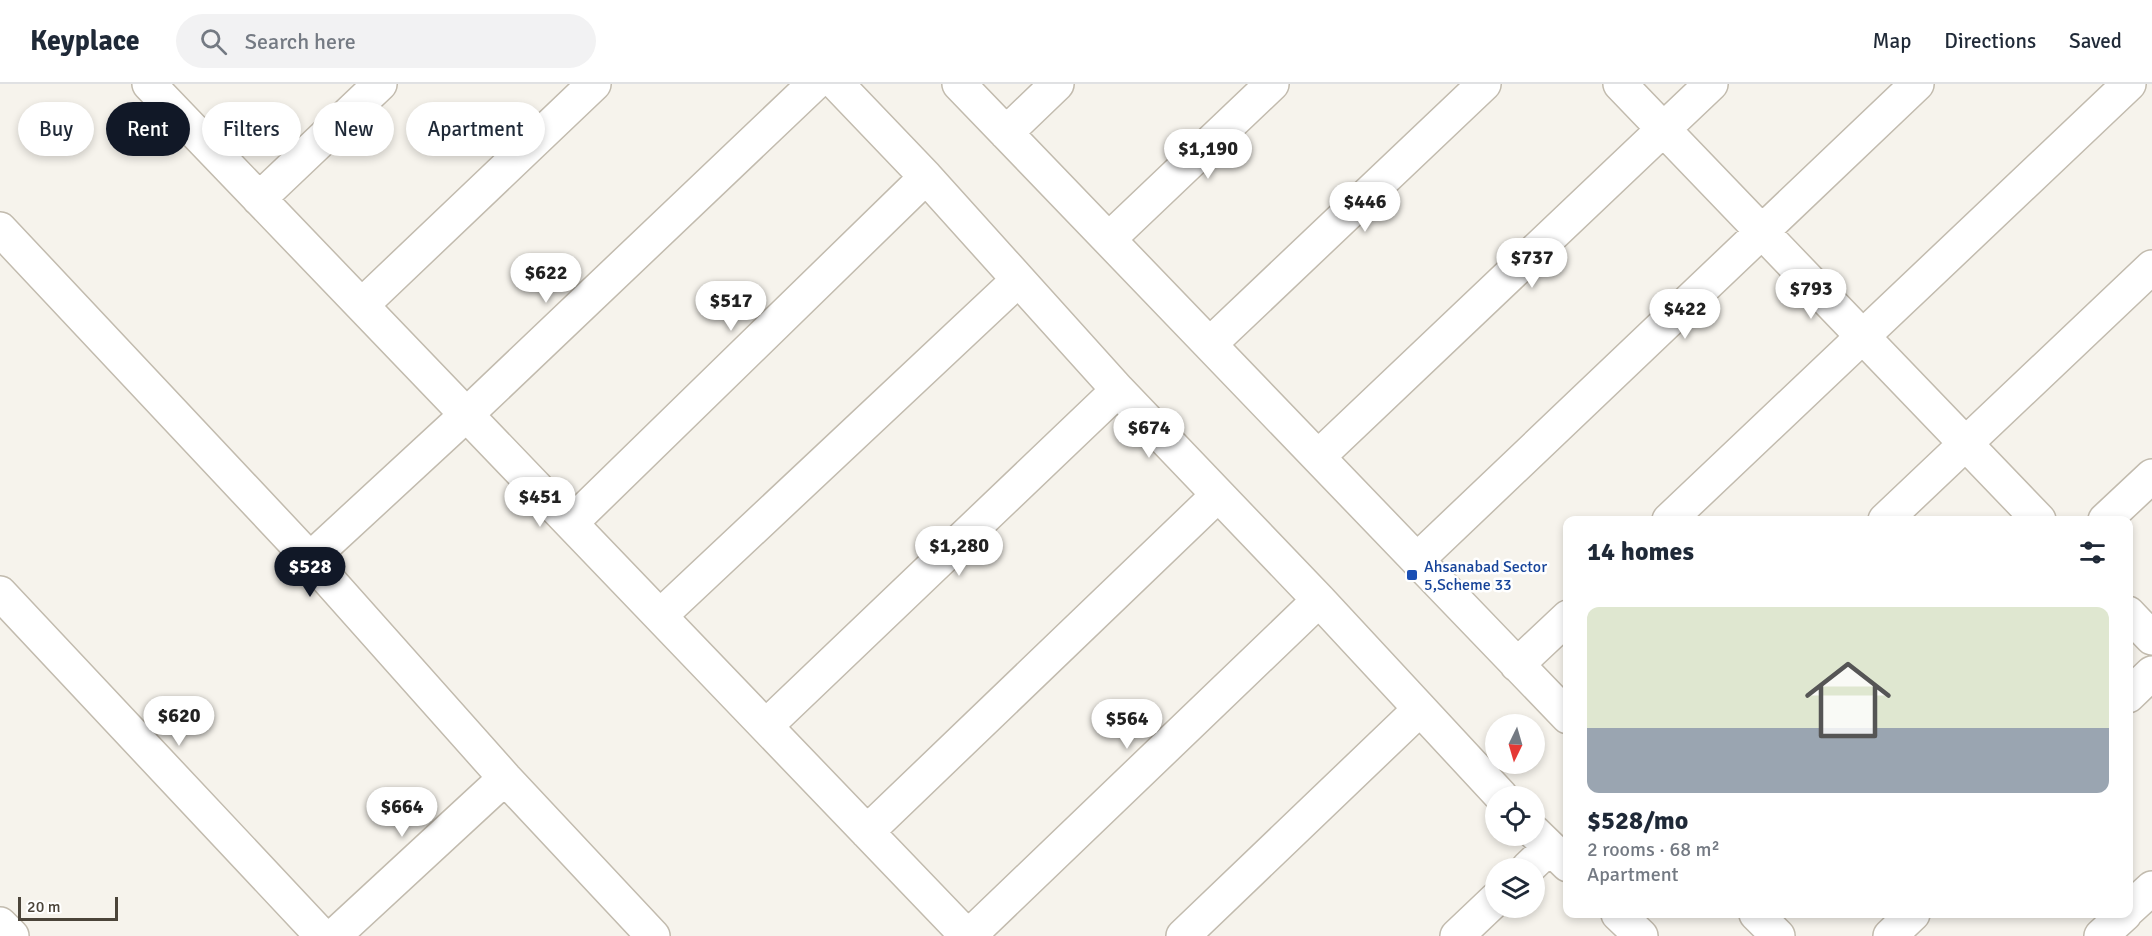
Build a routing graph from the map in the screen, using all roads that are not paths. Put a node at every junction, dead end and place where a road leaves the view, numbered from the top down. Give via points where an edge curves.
1 (380, 84) edge
2 (594, 84) edge
3 (814, 84) edge
4 (837, 84) edge
5 (959, 84) edge
6 (1057, 84) edge
7 (1272, 84) edge
8 (1484, 84) edge
9 (1620, 84) edge
10 (1711, 84) edge
11 (1917, 84) edge
12 (2129, 84) edge
13 (162, 88) edge
14 (1663, 129) junction
15 (1006, 133) junction
16 (926, 177) junction
17 (259, 199) junction
18 (0, 229) edge
19 (1762, 232) junction
20 (1109, 239) junction
21 (2152, 267) edge
22 (1018, 280) junction
23 (362, 305) junction
24 (1863, 337) junction
25 (1210, 344) junction
26 (1118, 390) junction
27 (466, 415) junction
28 (1966, 444) junction
29 (1318, 457) junction
30 (2152, 476) edge
31 (1218, 495) junction
32 (1673, 516) edge
33 (1889, 516) edge
34 (2035, 516) edge
35 (2109, 516) edge
36 (571, 523) junction
37 (310, 559) junction
38 (1417, 560) junction
39 (0, 593) edge
40 (1319, 600) junction
41 (660, 616) junction
42 (2133, 618) edge
43 (1563, 622) edge
44 (2152, 638) edge
45 (1517, 665) junction
46 (2152, 673) edge
47 (2133, 691) edge
48 (1420, 709) junction
49 (1563, 712) edge
50 (765, 726) junction
51 (505, 778) junction
52 (1493, 786) edge
53 (867, 832) junction
54 (2152, 888) edge
55 (2133, 905) edge
56 (1485, 909) edge
57 (1760, 918) edge
58 (1909, 918) edge
59 (2121, 918) edge
60 (0, 924) edge
61 (12, 936) edge
62 (322, 936) edge
63 (334, 936) edge
64 (653, 936) edge
65 (968, 936) edge
66 (1183, 936) edge
67 (1457, 936) edge
68 (1778, 936) edge
69 (1890, 936) edge
70 (2101, 936) edge

1 - 17 street
2 - 23 street
3 - 27 street
4 - 16 street
5 - 15 street
6 - 15 street
7 - 20 street
8 - 25 street
9 - 14 street
10 - 14 street
11 - 19 street
12 - 24 street
13 - 17 street
14 - 19 street
14 - 29 street
15 - 20 street
16 - 22 street
16 - 36 street
17 - 23 street
18 - 37 street
19 - 24 street
19 - 38 street
20 - 25 street
21 - 28 street
22 - 26 street
22 - 41 street
23 - 27 street
24 - 28 street
24 - 32 street
25 - 29 street
26 - 31 street
26 - 50 street
27 - 36 street
27 - 37 street
28 - 33 street
28 - 34 street
29 - 38 street
30 - 35 street
31 - 40 street
31 - 53 street
36 - 41 street
37 - 51 street
38 - 45 street
39 - 62 street
40 - 48 street
40 - 65 street
41 - 50 street
42 - 44 street
43 - 45 street
45 - 49 street
46 - 47 street
48 - 52 street
48 - 66 street
50 - 53 street
51 - 63 street
51 - 64 street
53 - 65 street
54 - 55 street
56 - 67 street
57 - 68 street
58 - 69 street
59 - 70 street
60 - 61 street

